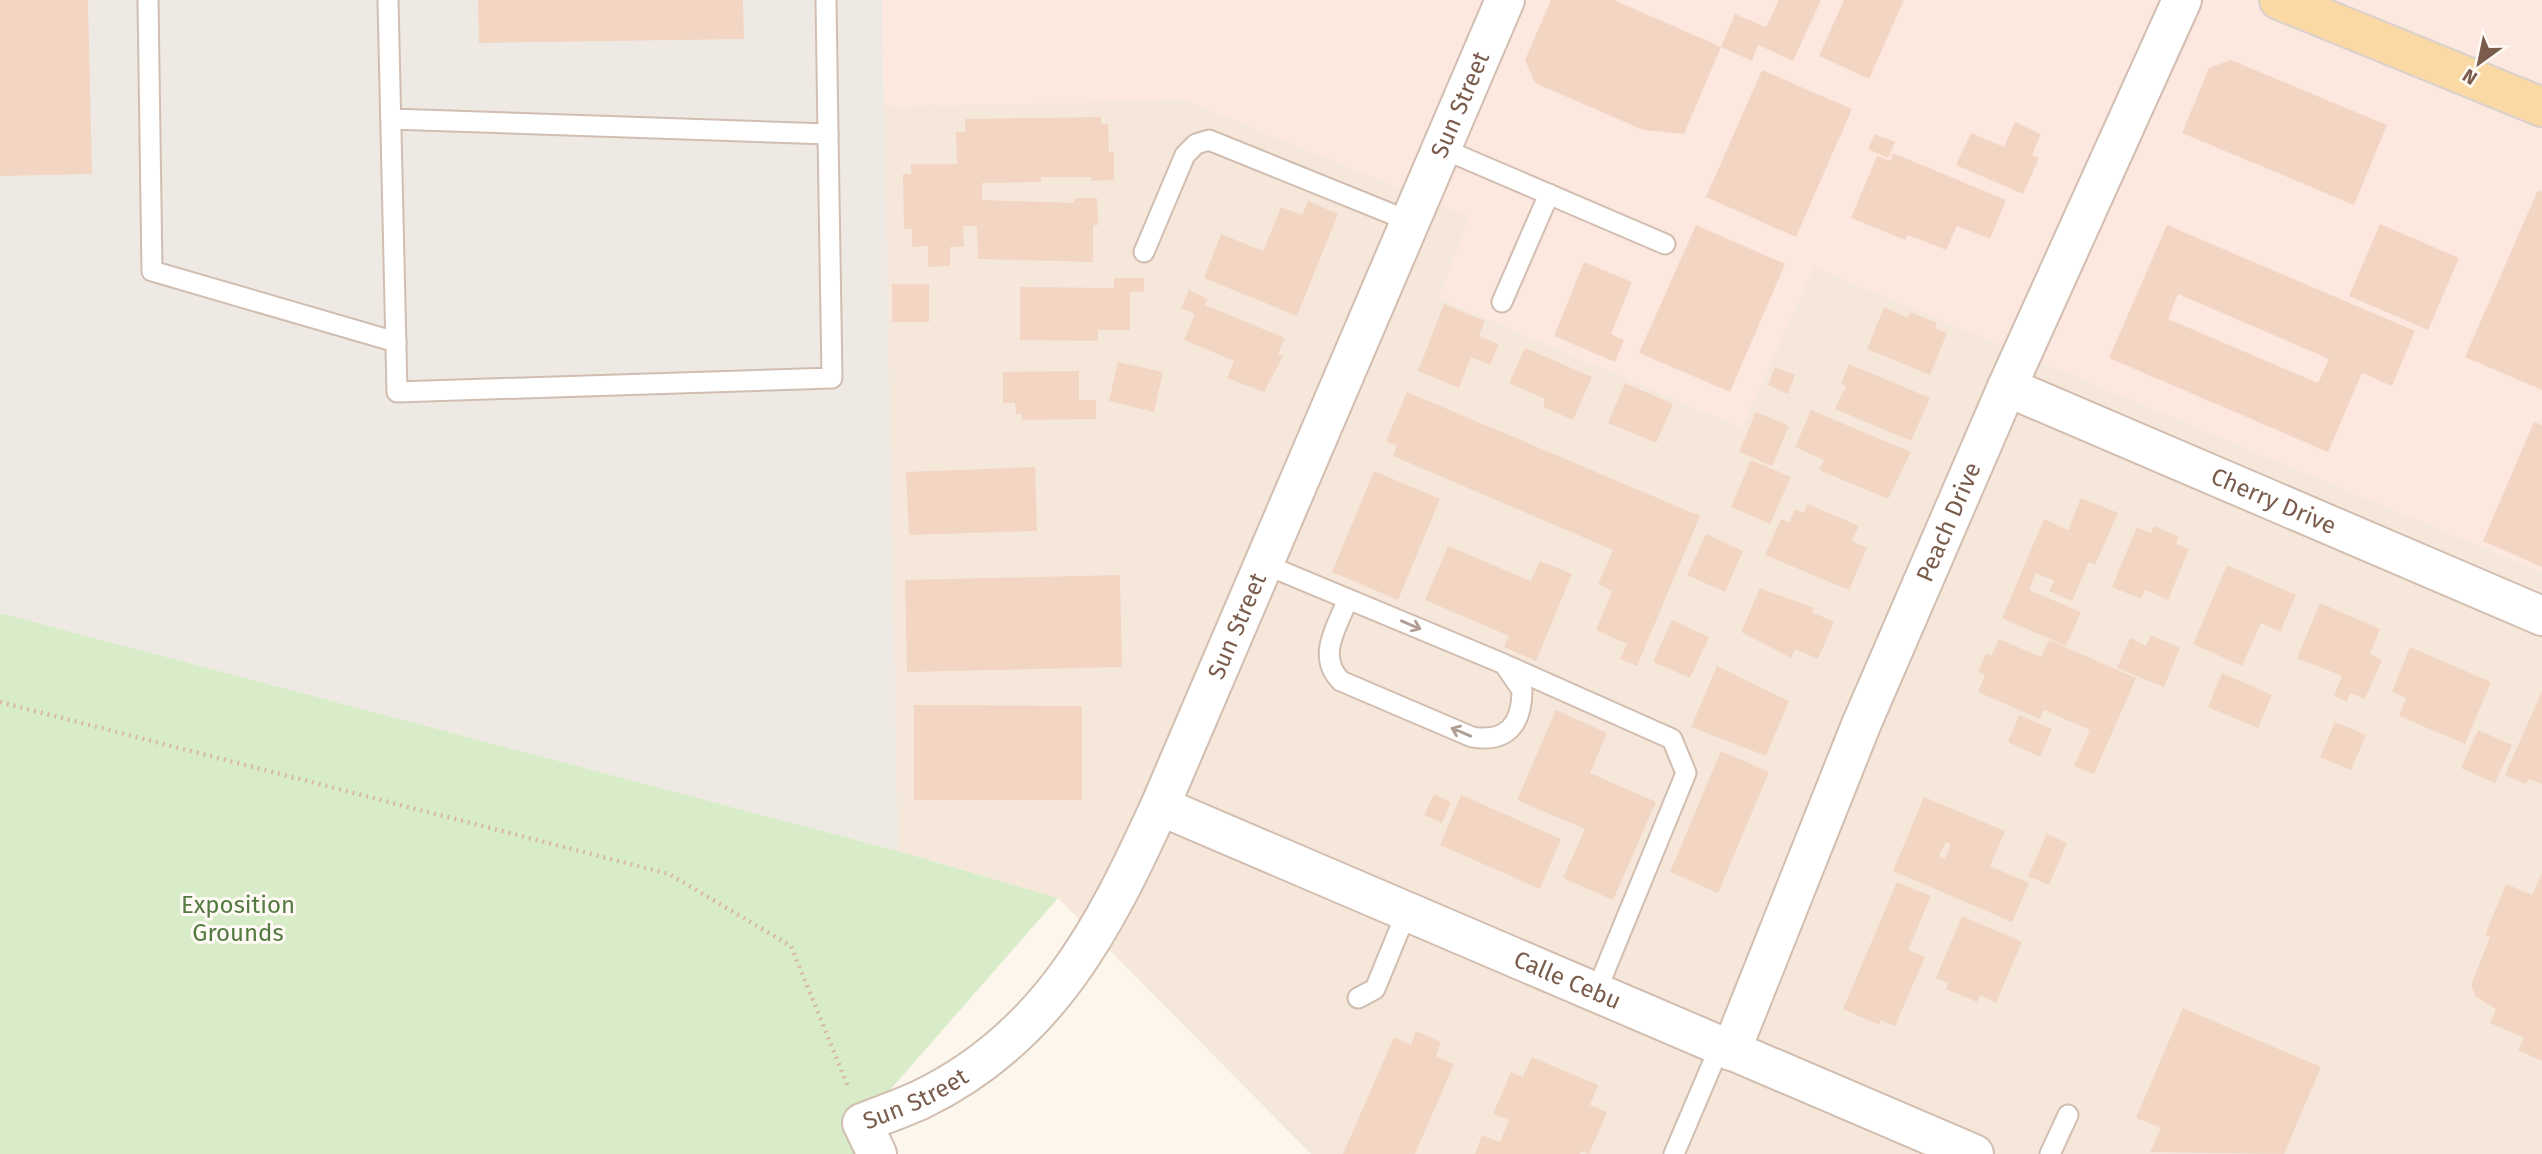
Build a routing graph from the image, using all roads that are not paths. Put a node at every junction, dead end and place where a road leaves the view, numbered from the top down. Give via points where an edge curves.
1 (148, 0) edge
2 (388, 0) edge
3 (825, 0) edge
4 (1505, 0) edge
5 (2182, 0) edge
6 (2279, 0) edge
7 (2542, 107) edge
8 (391, 120) junction
9 (828, 134) junction
10 (1441, 148) junction
11 (1549, 194) junction
12 (1409, 221) junction
13 (1665, 244) dead end
14 (1144, 252) dead end
15 (1502, 302) dead end
16 (396, 342) junction
17 (2007, 387) junction
18 (1264, 564) junction
19 (1348, 599) junction
20 (2542, 616) edge
21 (1504, 664) junction
22 (1160, 806) junction
23 (1407, 911) junction
24 (1596, 992) junction
25 (1358, 998) dead end
26 (1726, 1048) junction
27 (2068, 1115) dead end
28 (870, 1138) edge
29 (1674, 1154) edge
30 (1974, 1154) edge
31 (2050, 1154) edge

1 - 16 lane via 152,271
2 - 8 lane
3 - 9 lane
4 - 10 street, Sun Street
5 - 17 street, Peach Drive
6 - 7 main road
8 - 9 lane
8 - 16 lane
9 - 16 lane via 832,378 397,392
10 - 11 lane
10 - 12 street, Sun Street
11 - 13 lane
11 - 15 lane
12 - 14 lane via 1209,140 1185,155
12 - 18 street, Sun Street
17 - 20 street, Cherry Drive
17 - 26 street, Peach Drive
18 - 19 lane
18 - 22 street, Sun Street
19 -> 21 lane
21 -> 19 lane via 1522,690 1517,720 1495,738 1472,737 1349,685 1334,674 1327,655
21 - 24 lane via 1672,739 1686,774
22 - 23 street, Calle Cebu
22 - 28 street, Sun Street via 1086,953 1022,1030
23 - 24 street, Calle Cebu
23 - 25 lane via 1375,989
24 - 26 street, Calle Cebu
26 - 29 lane
26 - 30 street, Calle Cebu
27 - 31 lane

